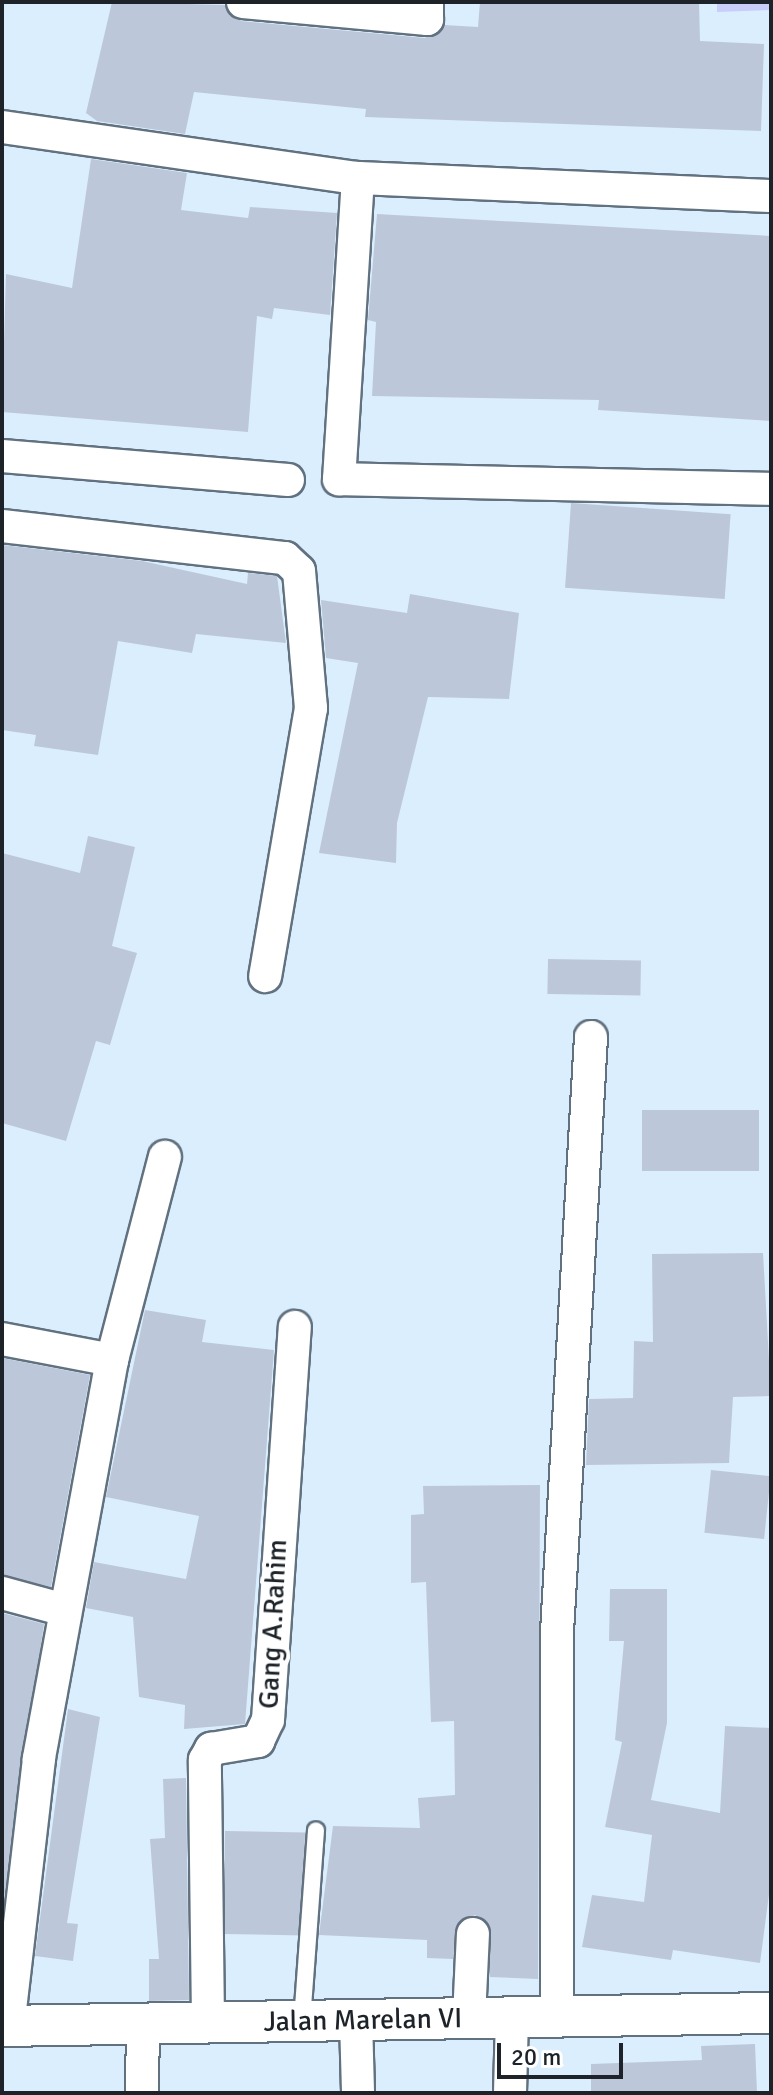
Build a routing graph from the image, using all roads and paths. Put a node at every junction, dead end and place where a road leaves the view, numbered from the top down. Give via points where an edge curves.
1 (243, 2) edge
2 (427, 2) edge
3 (2, 127) edge
4 (358, 178) junction
5 (771, 196) edge
6 (2, 456) edge
7 (288, 480) dead end
8 (771, 489) edge
9 (2, 526) edge
10 (265, 976) dead end
11 (591, 1037) dead end
12 (165, 1157) dead end
13 (295, 1327) dead end
14 (2, 1339) edge
15 (112, 1360) junction
16 (2, 1593) edge
17 (65, 1610) junction
18 (316, 1831) dead end
19 (473, 1934) dead end
20 (771, 2013) edge
21 (557, 2016) junction
22 (512, 2017) junction
23 (469, 2018) junction
24 (356, 2020) junction
25 (302, 2021) junction
26 (208, 2022) junction
27 (143, 2024) junction
28 (5, 2026) edge
29 (142, 2093) edge
30 (358, 2093) edge
31 (510, 2093) edge

1 - 2 street via 427,19
3 - 4 street
4 - 5 street
4 - 8 street via 339,479
6 - 7 street
9 - 10 street via 285,558 299,571 311,708
11 - 21 street via 557,1632
12 - 15 street
13 - 26 street, Gang A.Rahim via 268,1720 258,1741 211,1749 205,1760
14 - 15 street
15 - 17 street
16 - 17 street
17 - 28 street via 24,1859
18 - 25 lane
19 - 23 street
20 - 21 street, Jalan Marelan VI
21 - 22 street, Jalan Marelan VI
22 - 23 street, Jalan Marelan VI
22 - 31 street
23 - 24 street, Jalan Marelan VI
24 - 25 street, Jalan Marelan VI
24 - 30 street
25 - 26 street, Jalan Marelan VI
26 - 27 street, Jalan Marelan VI
27 - 28 street, Jalan Marelan VI
27 - 29 street

